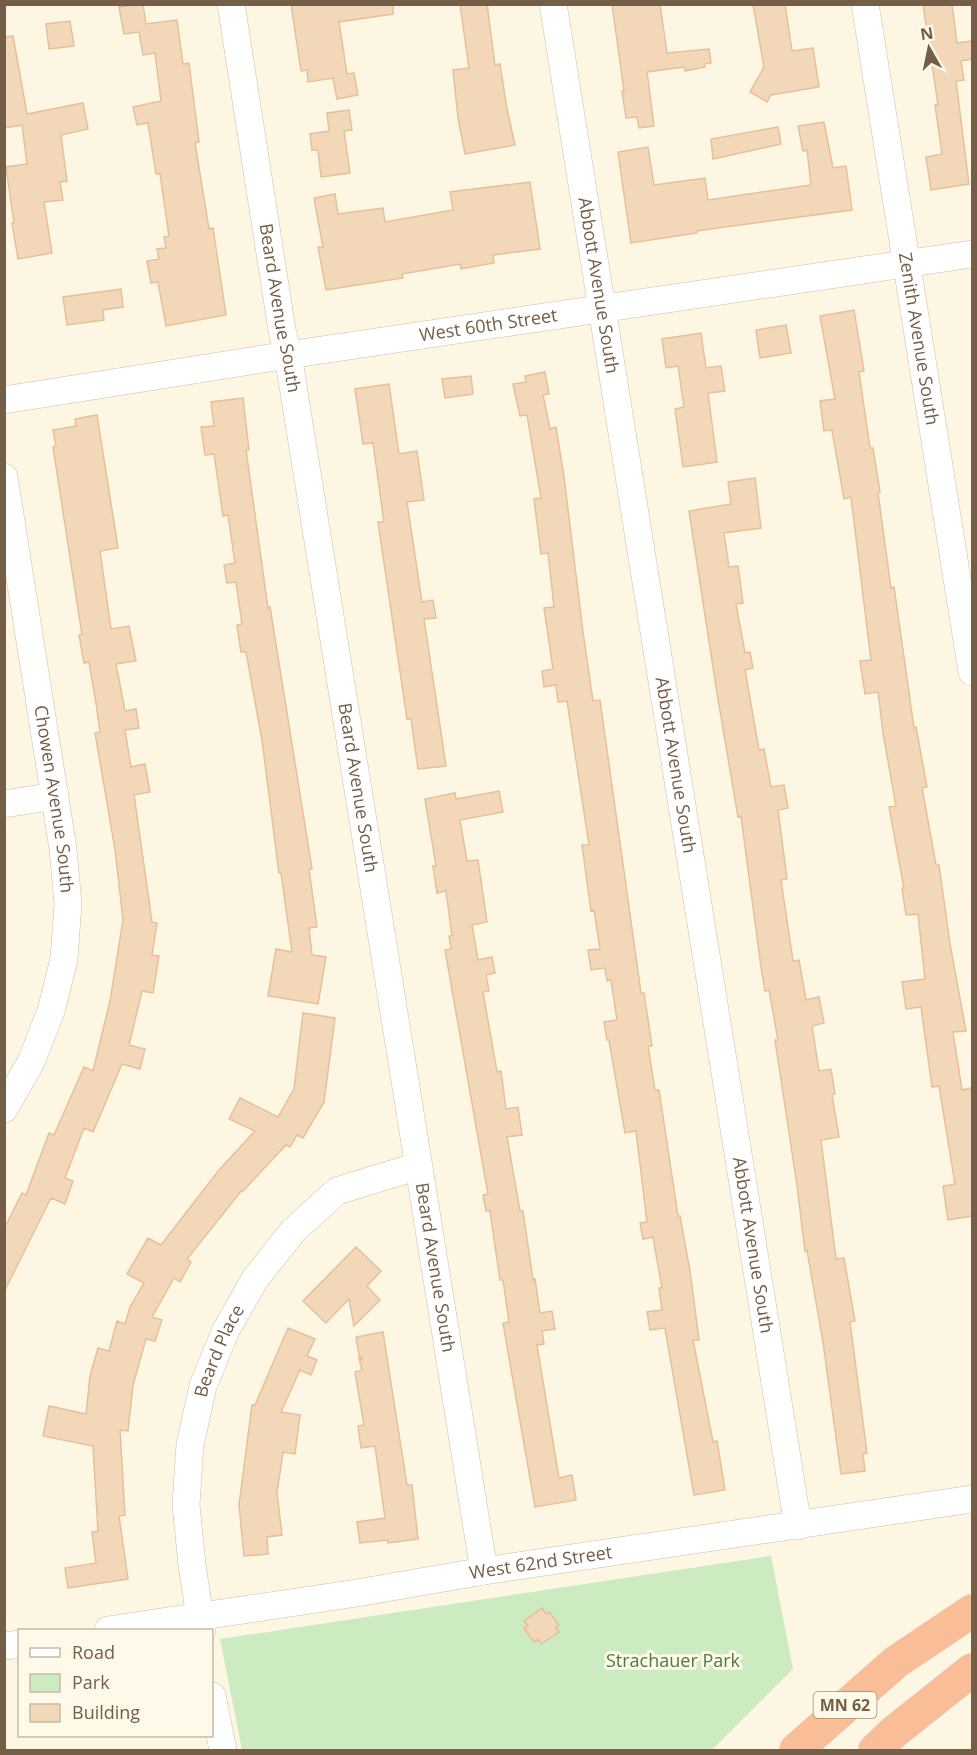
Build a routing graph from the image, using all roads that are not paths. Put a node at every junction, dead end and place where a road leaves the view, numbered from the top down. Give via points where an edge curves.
1 (231, 4) edge
2 (553, 4) edge
3 (865, 4) edge
4 (972, 254) edge
5 (907, 263) junction
6 (602, 310) junction
7 (288, 355) junction
8 (4, 400) edge
9 (4, 477) edge
10 (972, 672) edge
11 (55, 796) junction
12 (4, 804) edge
13 (4, 1109) edge
14 (418, 1166) junction
15 (972, 1499) edge
16 (798, 1526) junction
17 (484, 1571) junction
18 (972, 1592) edge
19 (972, 1611) edge
20 (201, 1624) edge
21 (124, 1629) edge
22 (896, 1662) junction
23 (972, 1670) edge
24 (213, 1701) edge
25 (223, 1750) edge
26 (796, 1750) edge
27 (875, 1750) edge

1 - 7 street, Beard Avenue South
2 - 6 street, Abbott Avenue South
3 - 5 street, Zenith Avenue South
4 - 5 street, West 60th Street
5 - 6 street, West 60th Street
5 - 10 street, Zenith Avenue South
6 - 7 street, West 60th Street
6 - 16 street, Abbott Avenue South
7 - 8 street, West 60th Street
7 - 14 street, Beard Avenue South
9 - 11 street, Chowen Avenue South
11 - 12 street
11 - 13 street, Chowen Avenue South via 68,904 64,959 51,1011 31,1062
14 - 17 street, Beard Avenue South
14 - 20 street, Beard Place via 337,1191 293,1231 255,1279 226,1330 203,1386 190,1445 186,1505
15 - 16 street, West 62nd Street
16 - 17 street, West 62nd Street
17 - 20 street, West 62nd Street
18 - 22 highway
19 - 22 highway, MN 62
20 - 21 street, West 62nd Street
22 - 26 highway, MN 62
23 - 27 highway, MN 62
24 - 25 street

